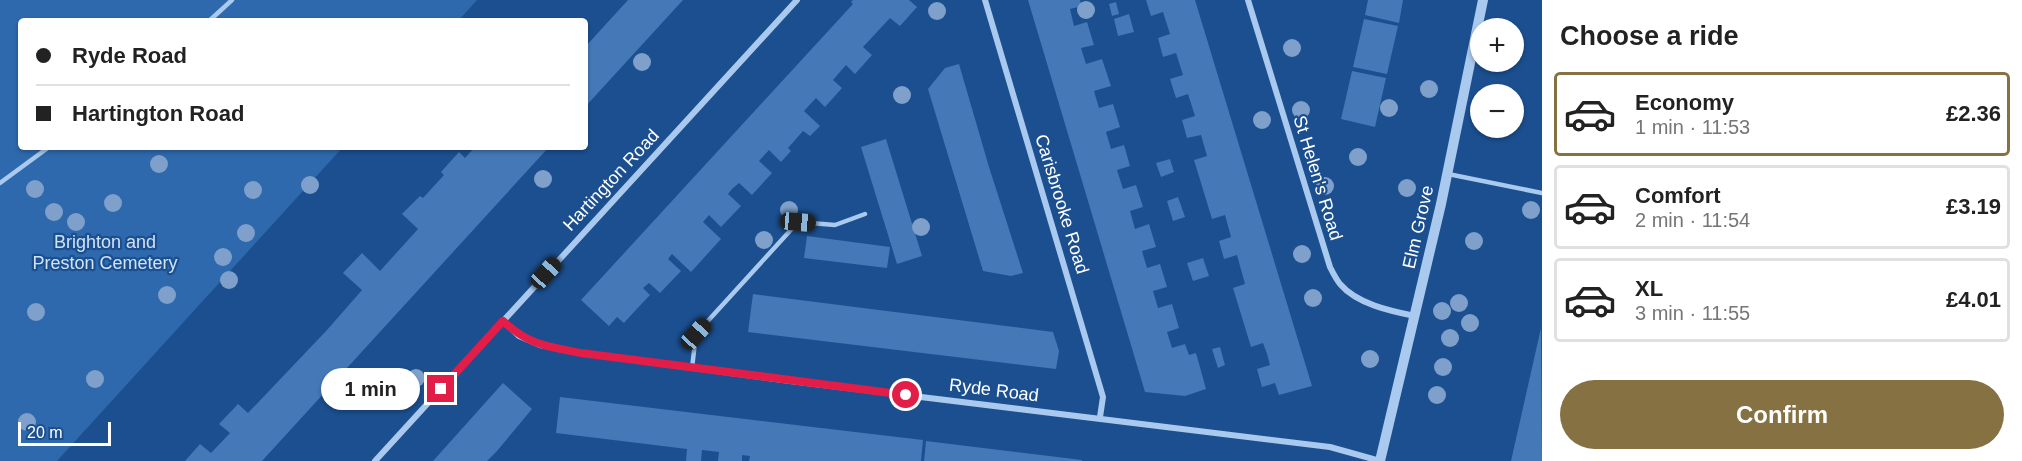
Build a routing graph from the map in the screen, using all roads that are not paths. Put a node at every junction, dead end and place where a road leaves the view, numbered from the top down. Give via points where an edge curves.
1 (232, 0) edge
2 (797, 0) edge
3 (985, 0) edge
4 (1248, 0) edge
5 (1483, 0) edge
6 (212, 18) edge
7 (45, 150) edge
8 (1448, 174) junction
9 (0, 183) edge
10 (1542, 192) edge
11 (865, 214) dead end
12 (1415, 316) junction
13 (503, 321) junction
14 (692, 368) junction
15 (1100, 417) junction
16 (375, 461) edge
17 (1380, 461) edge

1 - 6 lane
2 - 13 street, Hartington Road
3 - 15 street, Carisbrooke Road via 1103,397
4 - 12 street, St Helen's Road via 1330,267 1340,284 1354,296
5 - 8 street, Elm Grove
7 - 9 lane
8 - 10 lane
8 - 12 street, Elm Grove
11 - 14 lane via 835,225 798,222 696,334
12 - 17 street, Elm Grove
13 - 14 street, Ryde Road via 519,336 540,345
13 - 16 street, Hartington Road
14 - 15 street, Ryde Road
15 - 17 street, Ryde Road via 1330,447

